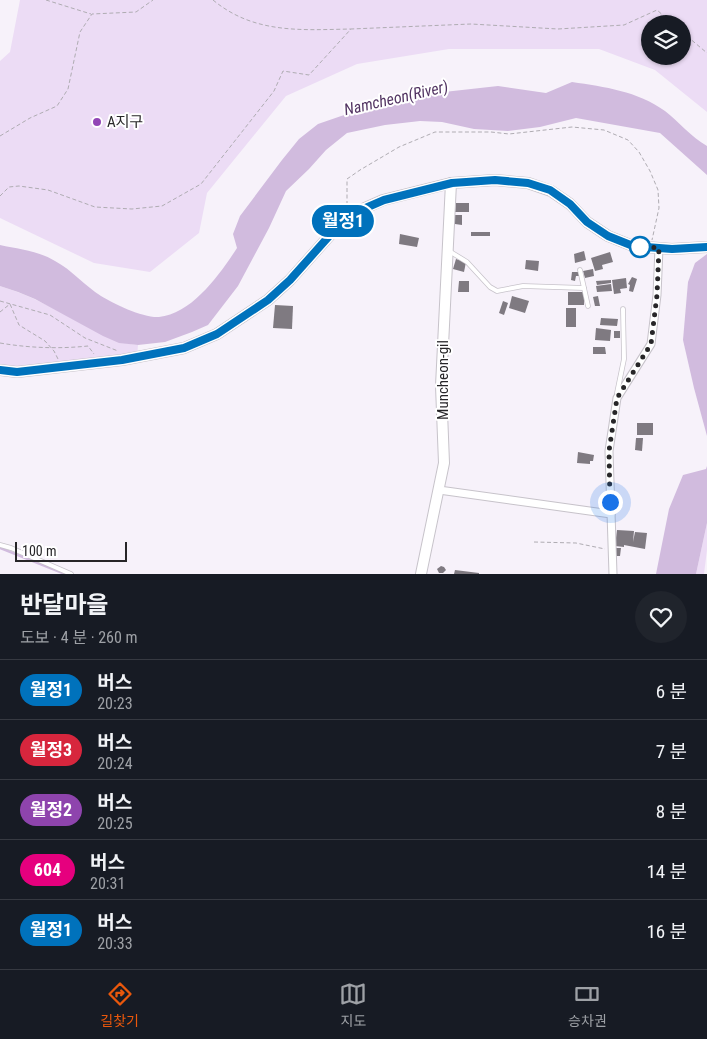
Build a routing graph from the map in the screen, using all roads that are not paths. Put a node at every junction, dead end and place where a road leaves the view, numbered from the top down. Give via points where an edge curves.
1 (452, 183) junction
2 (707, 247) edge
3 (654, 248) junction
4 (448, 250) junction
5 (580, 270) dead end
6 (584, 288) junction
7 (588, 306) dead end
8 (623, 309) dead end
9 (0, 370) edge
10 (617, 398) junction
11 (439, 490) junction
12 (611, 514) junction
13 (0, 545) edge
14 (71, 574) edge
15 (421, 574) edge
16 (613, 574) edge

1 - 3 street via 495,180 528,183 550,190 608,236 633,246
1 - 4 street, Muncheon-gil
1 - 9 street via 384,200 347,216 268,300 217,334 184,348 122,360 17,372
2 - 3 street
3 - 10 street via 657,295 651,344
4 - 6 lane via 468,262 490,287 498,291 523,286
4 - 11 street, Muncheon-gil via 441,386 444,463
5 - 6 lane
6 - 7 lane
8 - 10 lane via 624,360
10 - 12 street via 609,451
11 - 12 street
11 - 15 street, Muncheon-gil
12 - 16 street
13 - 14 lane

